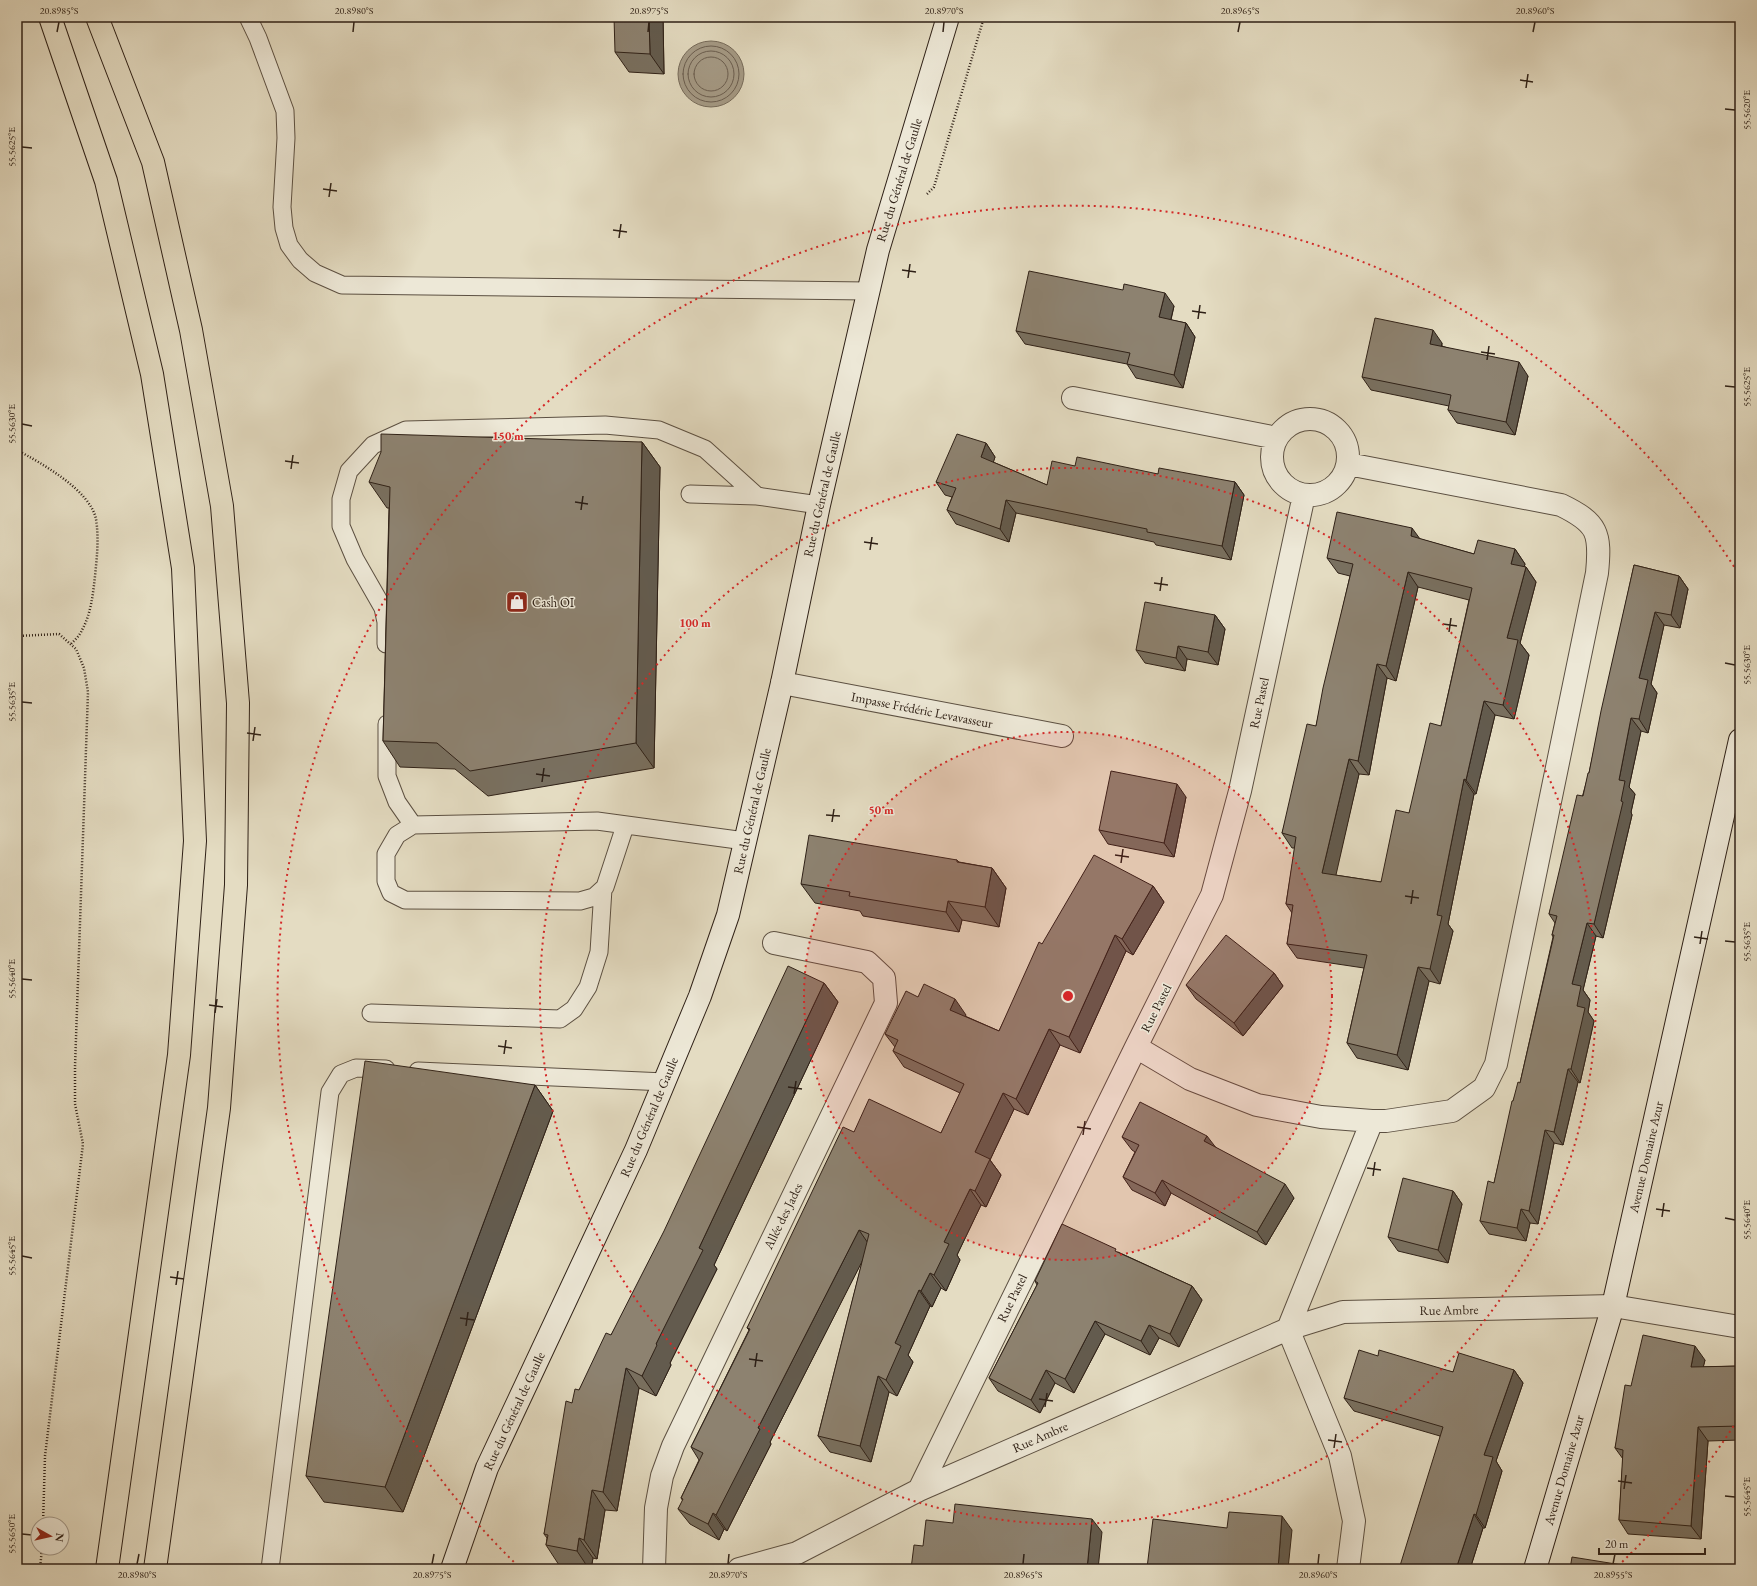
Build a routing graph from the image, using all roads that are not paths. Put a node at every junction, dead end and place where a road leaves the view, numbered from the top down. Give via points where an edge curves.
1 (50, 17) edge
2 (97, 17) edge
3 (248, 17) edge
4 (948, 17) edge
5 (868, 291) junction
6 (1073, 398) dead end
7 (1277, 438) junction
8 (1348, 464) junction
9 (690, 494) dead end
10 (1304, 495) junction
11 (757, 496) junction
12 (819, 505) junction
13 (386, 661) edge
14 (782, 683) junction
15 (387, 707) edge
16 (1062, 736) dead end
17 (1740, 740) edge
18 (413, 825) junction
19 (625, 826) junction
20 (745, 841) junction
21 (603, 889) junction
22 (774, 943) dead end
23 (371, 1013) dead end
24 (1136, 1047) junction
25 (665, 1082) junction
26 (1372, 1121) junction
27 (1613, 1306) junction
28 (1740, 1327) edge
29 (1288, 1329) junction
30 (919, 1490) junction
31 (792, 1561) edge
32 (107, 1569) edge
33 (155, 1569) edge
34 (270, 1569) edge
35 (452, 1569) edge
36 (654, 1569) edge
37 (739, 1569) edge
38 (1348, 1569) edge
39 (1535, 1569) edge

1 - 32 highway via 106,181 152,374 183,568 195,841 179,1055
2 - 33 highway via 154,162 191,330 222,506 238,703 236,885 219,1108
3 - 5 lane via 285,112 282,207 284,228 290,245 300,260 314,273 342,285
4 - 5 street, Rue du Général de Gaulle
5 - 12 street, Rue du Général de Gaulle
6 - 7 street
7 - 8 street via 1294,422 1318,420 1338,431 1348,452
7 - 10 street via 1272,456 1276,474 1283,484
8 - 10 street via 1336,485 1316,495
8 - 26 street via 1562,504 1593,525 1600,549 1496,1064 1484,1088 1452,1111
9 - 11 lane
10 - 24 street, Rue Pastel via 1240,791 1212,896
11 - 12 lane
11 - 13 lane via 705,449 659,430 606,425 406,430 373,445 349,471 341,499 342,526 355,559 383,608 386,622
12 - 14 street, Rue du Général de Gaulle
14 - 16 street, Impasse Frédéric Levavasseur
14 - 20 street, Rue du Général de Gaulle
15 - 18 lane via 387,776 397,802
17 - 27 street, Avenue Domaine Azur
18 - 19 lane via 597,821
18 - 21 lane via 397,835 386,854 386,881 392,893 405,900 580,902 594,897
19 - 20 lane
19 - 21 lane via 606,887
20 - 25 street, Rue du Général de Gaulle via 728,915 700,996
21 - 23 lane via 599,952 588,988 574,1009 560,1019
22 - 36 street, Allée des Jades via 867,962 884,978 886,1003 673,1446 662,1476 656,1508
24 - 26 street via 1190,1079 1257,1105 1321,1117
24 - 30 street, Rue Pastel
25 - 34 lane via 356,1068 341,1074 330,1092
25 - 35 street, Rue du Général de Gaulle via 636,1150 487,1468
26 - 29 street
27 - 28 street, Rue Ambre
27 - 29 street, Rue Ambre via 1343,1312
27 - 39 street, Avenue Domaine Azur
29 - 30 street, Rue Ambre
29 - 38 street via 1340,1456 1354,1521
30 - 31 street, Rue Ambre
31 - 37 street, Rue Ambre

